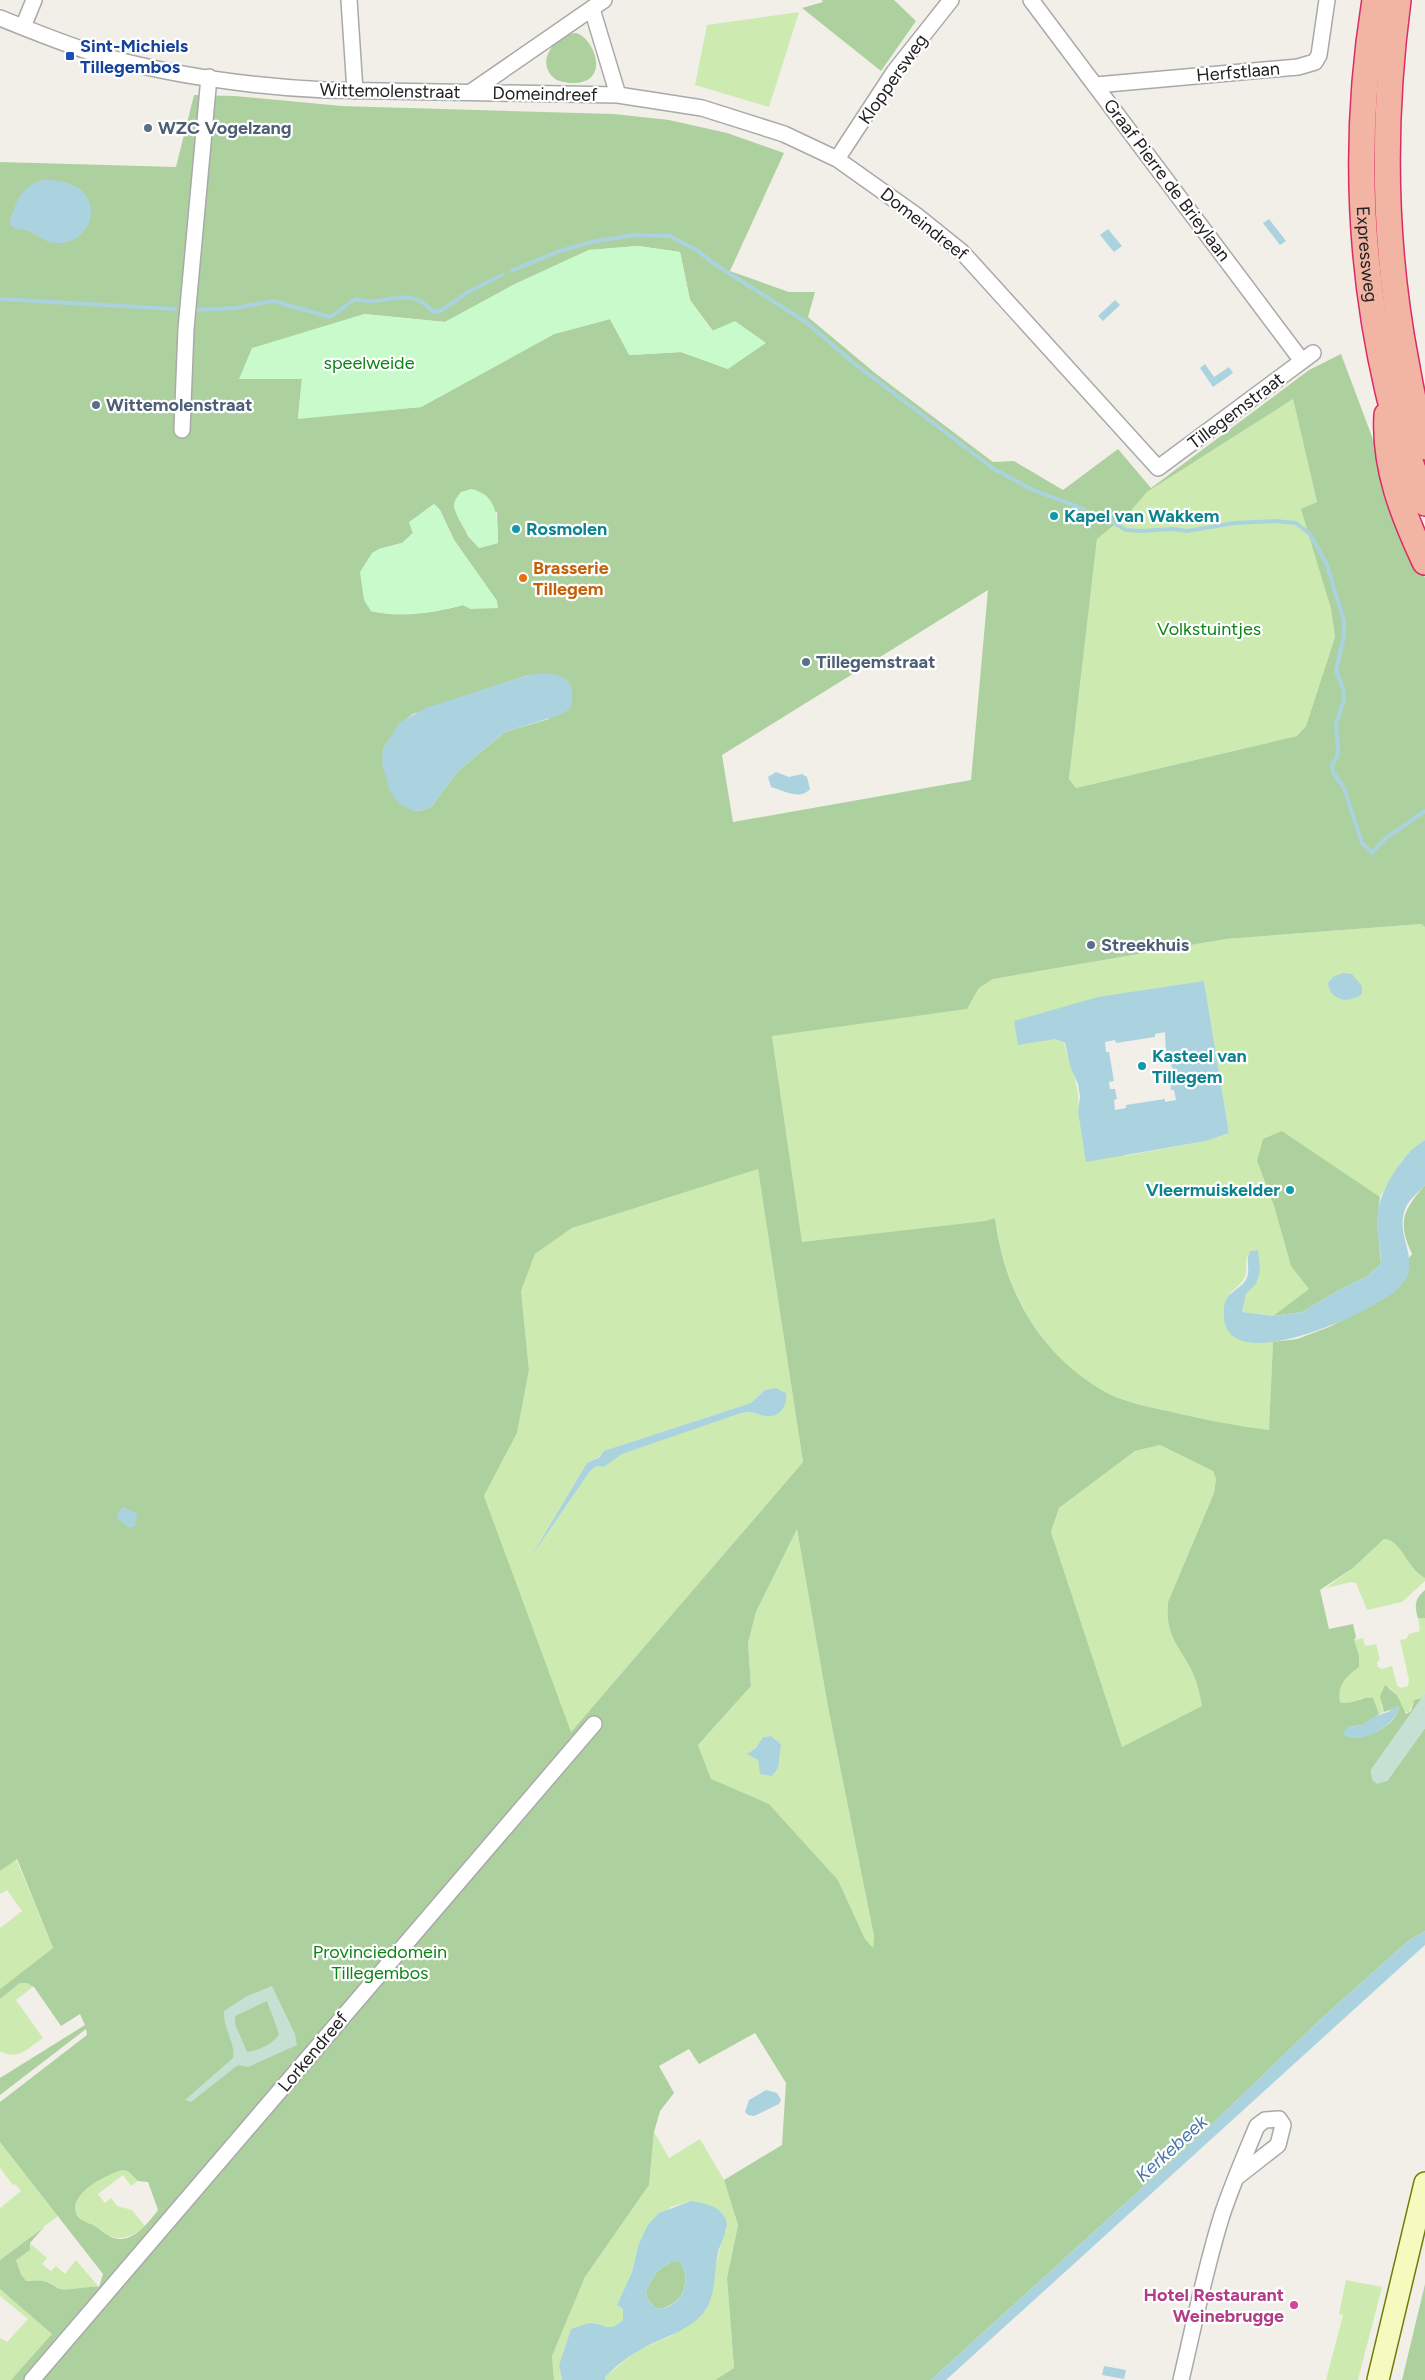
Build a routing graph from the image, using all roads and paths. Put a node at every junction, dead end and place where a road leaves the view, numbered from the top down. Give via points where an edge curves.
1 (34, 0) edge
2 (349, 0) edge
3 (951, 0) edge
4 (1031, 0) edge
5 (1327, 0) edge
6 (1375, 0) edge
7 (1398, 0) edge
8 (598, 4) edge
9 (0, 18) edge
10 (23, 27) junction
11 (209, 77) junction
12 (1096, 85) junction
13 (355, 91) junction
14 (471, 92) junction
15 (618, 95) junction
16 (837, 159) junction
17 (1401, 335) junction
18 (1307, 357) joint
19 (1425, 383) edge
20 (1389, 392) junction
21 (182, 430) dead end
22 (1425, 446) edge
23 (1158, 468) joint
24 (1425, 502) edge
25 (1425, 562) edge
26 (594, 1724) dead end
27 (1237, 2177) dead end
28 (1425, 2182) edge
29 (32, 2380) edge
30 (1181, 2380) edge
31 (1378, 2380) edge

1 - 10 street
2 - 13 street
3 - 16 street, Kloppersweg via 894,72
4 - 12 street, Graaf Pierre de Brieylaan
5 - 12 street, Herfstlaan via 1319,55 1315,62 1298,67
6 - 20 highway, Expressweg via 1363,114 1361,196 1368,280
7 - 17 highway, Expressweg via 1389,101 1386,188
8 - 14 street, Wittemolenstraat
8 - 15 street, Domeindreef
9 - 10 street, Wittemolenstraat
10 - 11 street, Wittemolenstraat via 81,49 128,62
11 - 13 street, Wittemolenstraat via 295,89
11 - 21 street via 193,237
12 - 18 street, Graaf Pierre de Brieylaan
13 - 14 street, Wittemolenstraat
14 - 15 street, Domeindreef
15 - 16 street, Domeindreef via 728,115 784,134
16 - 23 street, Domeindreef via 928,224 971,260
17 - 19 highway
17 - 22 highway, Expressweg
18 - 23 street, Tillegemstraat
20 - 24 highway, Expressweg
20 - 25 highway via 1390,465
26 - 29 street, Lorkendreef
27 - 30 street via 1219,2224
28 - 31 main road

